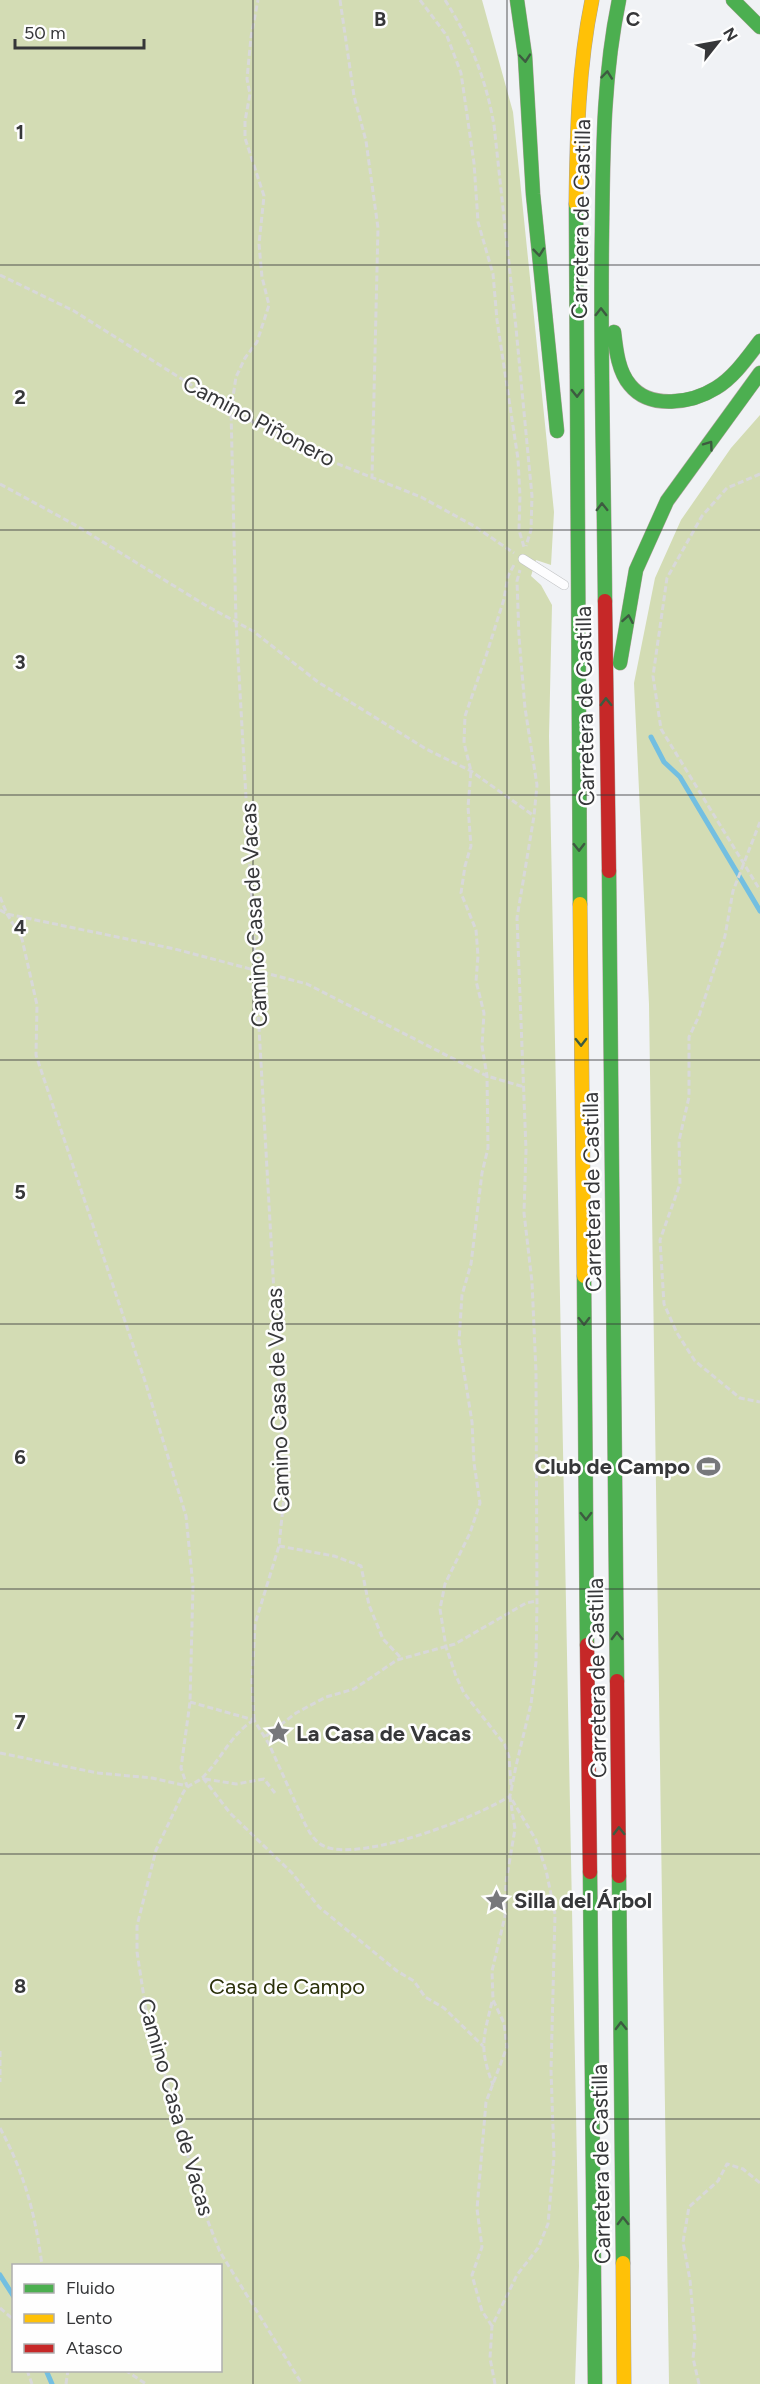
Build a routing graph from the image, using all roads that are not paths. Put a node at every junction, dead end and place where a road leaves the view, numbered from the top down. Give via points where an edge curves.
1 (517, 0) edge
2 (592, 0) edge
3 (619, 0) edge
4 (734, 0) edge
5 (760, 27) edge
6 (604, 106) junction
7 (760, 341) edge
8 (760, 373) edge
9 (760, 383) edge
10 (742, 398) junction
11 (558, 443) dead end
12 (524, 555) road end
13 (564, 564) dead end
14 (564, 585) junction
15 (578, 726) junction
16 (610, 908) junction
17 (623, 2245) junction
18 (595, 2381) edge
19 (624, 2384) edge
20 (634, 2384) edge

1 -> 11 highway
2 -> 15 highway, Carretera de Castilla via 577,112
6 -> 3 highway, Carretera de Castilla
4 - 5 highway
6 - 7 highway via 615,164 614,335 623,375 639,393 659,402 687,400 715,389
16 -> 6 highway, Carretera de Castilla via 601,326
8 - 10 highway
9 - 10 lane
16 -> 10 highway via 620,664 636,570 668,501
12 - 14 lane
13 - 14 highway
14 - 15 highway
15 -> 18 highway, Carretera de Castilla
17 -> 16 highway, Carretera de Castilla
17 - 19 highway, Carretera de Castilla
17 - 20 lane

